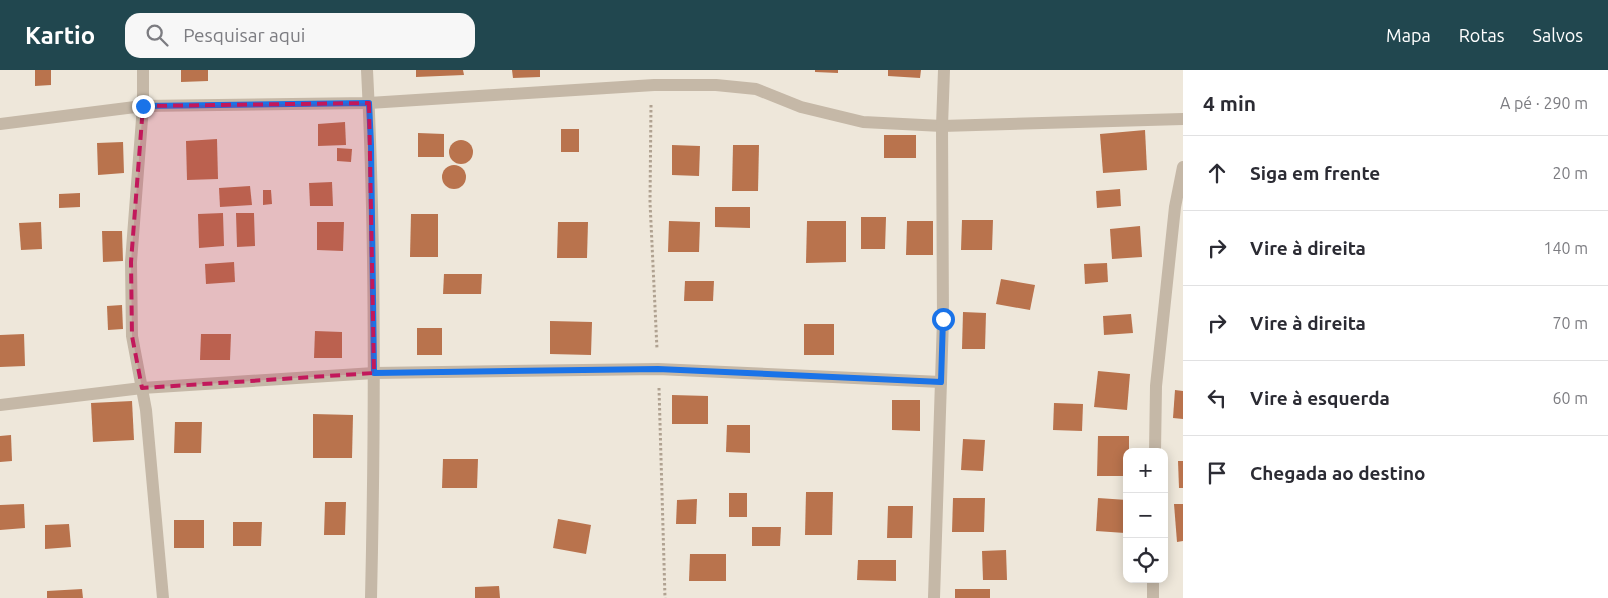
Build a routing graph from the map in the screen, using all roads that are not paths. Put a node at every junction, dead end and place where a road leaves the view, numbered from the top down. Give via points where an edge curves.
1 (143, 70) edge
2 (368, 70) edge
3 (944, 70) edge
4 (369, 103) junction
5 (143, 106) junction
6 (1183, 119) edge
7 (0, 124) edge
8 (942, 126) junction
9 (1183, 167) edge
10 (374, 373) junction
11 (941, 382) junction
12 (142, 388) junction
13 (0, 405) edge
14 (1155, 448) edge
15 (1153, 583) edge
16 (163, 598) edge
17 (370, 598) edge
18 (934, 598) edge
19 (1153, 598) edge

1 - 5 street
2 - 4 street
3 - 8 street
4 - 5 street
4 - 8 street via 654,85 716,85 756,90 801,107 863,122
4 - 10 street
5 - 7 street
5 - 12 street via 131,262 132,336
6 - 8 street
8 - 11 street
9 - 14 street via 1156,386
10 - 11 street via 658,369
10 - 12 street
10 - 17 street
11 - 18 street
12 - 13 street
12 - 16 street
15 - 19 street

